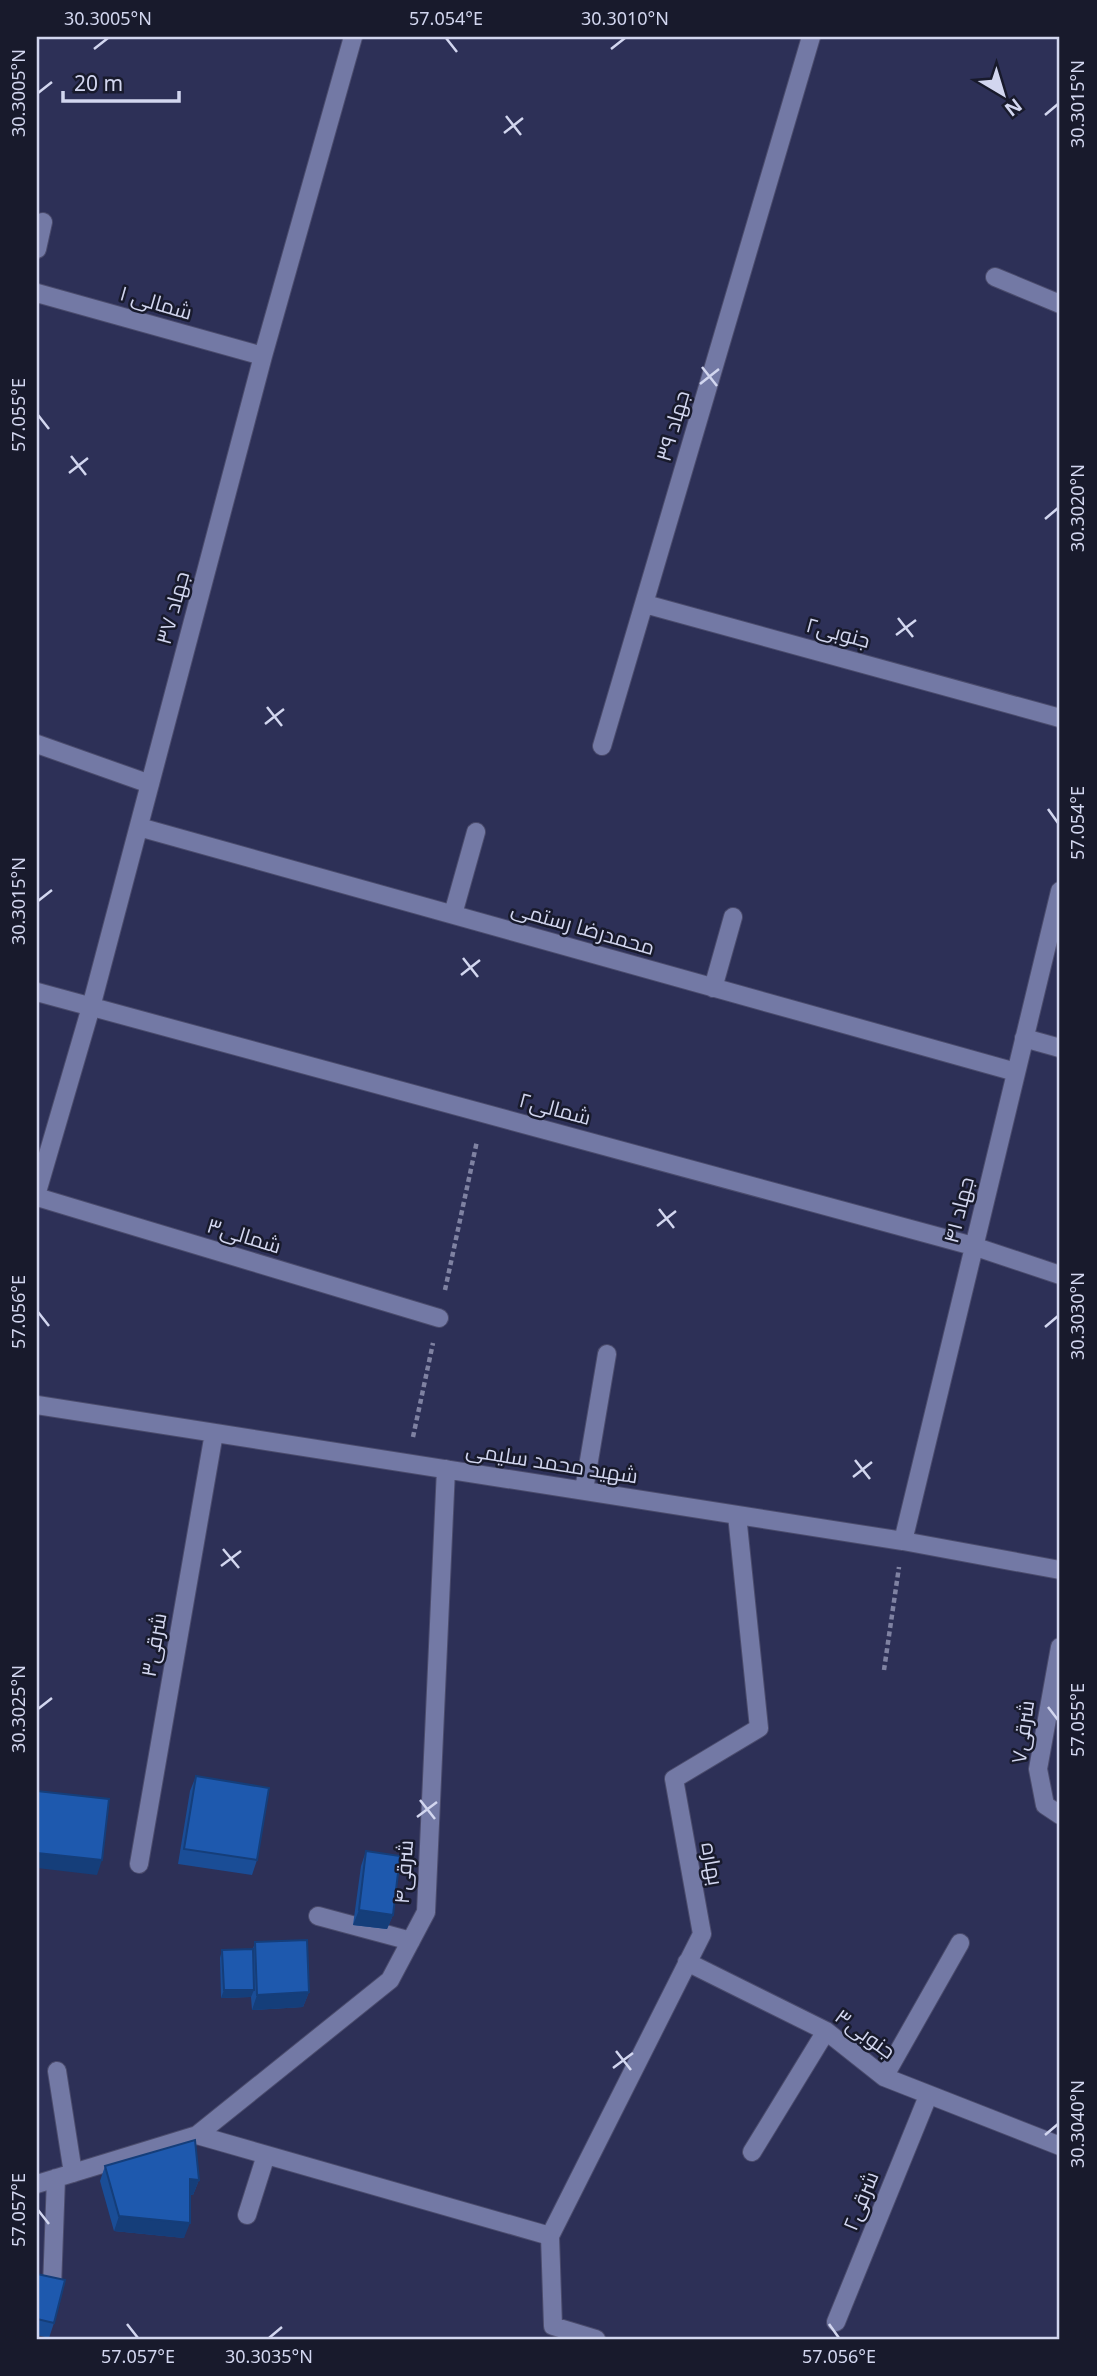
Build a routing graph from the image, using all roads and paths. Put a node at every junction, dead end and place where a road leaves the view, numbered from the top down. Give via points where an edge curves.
1 (353, 37) edge
2 (811, 37) edge
3 (43, 222) dead end
4 (37, 249) edge
5 (995, 277) dead end
6 (37, 293) edge
7 (1060, 304) edge
8 (263, 356) junction
9 (645, 604) junction
10 (1060, 718) edge
11 (37, 744) edge
12 (602, 746) dead end
13 (150, 784) junction
14 (139, 827) junction
15 (476, 832) dead end
16 (1060, 891) edge
17 (453, 914) junction
18 (733, 917) dead end
19 (713, 988) junction
20 (37, 992) edge
21 (92, 1007) junction
22 (1024, 1038) junction
23 (1060, 1048) edge
24 (1016, 1072) junction
25 (37, 1192) edge
26 (37, 1197) edge
27 (974, 1246) junction
28 (1060, 1275) edge
29 (439, 1318) dead end
30 (607, 1354) dead end
31 (37, 1405) edge
32 (214, 1433) junction
33 (446, 1469) junction
34 (584, 1490) junction
35 (737, 1515) junction
36 (903, 1541) junction
37 (1060, 1570) edge
38 (1060, 1647) edge
39 (884, 1670) dead end
40 (1060, 1815) edge
41 (139, 1864) dead end
42 (318, 1916) dead end
43 (411, 1941) junction
44 (960, 1943) dead end
45 (687, 1962) junction
46 (827, 2031) junction
47 (57, 2071) dead end
48 (884, 2077) junction
49 (928, 2096) junction
50 (197, 2135) junction
51 (1060, 2146) edge
52 (752, 2152) dead end
53 (265, 2155) junction
54 (64, 2176) junction
55 (37, 2184) edge
56 (247, 2216) dead end
57 (550, 2236) junction
58 (52, 2287) edge
59 (836, 2322) dead end
60 (549, 2333) edge
61 (596, 2339) edge

1 - 8 street, جهاد ۳۷
2 - 9 street, جهاد ۳۹
3 - 4 street
5 - 7 street
6 - 8 street, شمالی ۱
8 - 13 street, جهاد ۳۷
9 - 10 street, جنوبی۲
9 - 12 street, جهاد ۳۹
11 - 13 street
13 - 14 street, جهاد ۳۷
14 - 17 street, محمدرضا رستمی
14 - 21 street, جهاد ۳۷
15 - 17 street
16 - 22 street, جهاد ۴۱
17 - 19 street, محمدرضا رستمی
18 - 19 street
19 - 24 street, محمدرضا رستمی
20 - 21 street, شمالی۲
21 - 25 street, جهاد ۳۷
21 - 27 street, شمالی۲
22 - 23 street
22 - 24 street, جهاد ۴۱
24 - 27 street, جهاد ۴۱
26 - 29 street, شمالی۳
27 - 28 street, شمالی۲
27 - 36 street, جهاد ۴۱
30 - 34 street
31 - 32 street, شهید محمد سلیمی
32 - 33 street, شهید محمد سلیمی
32 - 41 street, شرقی۳
33 - 34 street, شهید محمد سلیمی
33 - 43 street, شرقی۴ via 426,1912
34 - 35 street, شهید محمد سلیمی
35 - 36 street, شهید محمد سلیمی
35 - 45 street, بهاره via 759,1728 674,1779 702,1934
36 - 37 street, شهید محمد سلیمی
36 - 39 path
38 - 40 street, شرقی۷ via 1038,1769 1045,1805
42 - 43 street
43 - 50 street, شرقی۴ via 390,1980
44 - 48 street
45 - 46 street, جنوبی۳
45 - 57 street, بهاره
46 - 48 street, جنوبی۳
46 - 52 street
47 - 54 street
48 - 49 street, جنوبی۳
49 - 51 street, جنوبی۳
49 - 59 street, شرقی۲
50 - 53 street
50 - 54 street
53 - 56 street
53 - 57 street
54 - 55 street
54 - 58 street
57 - 60 street
60 - 61 street

